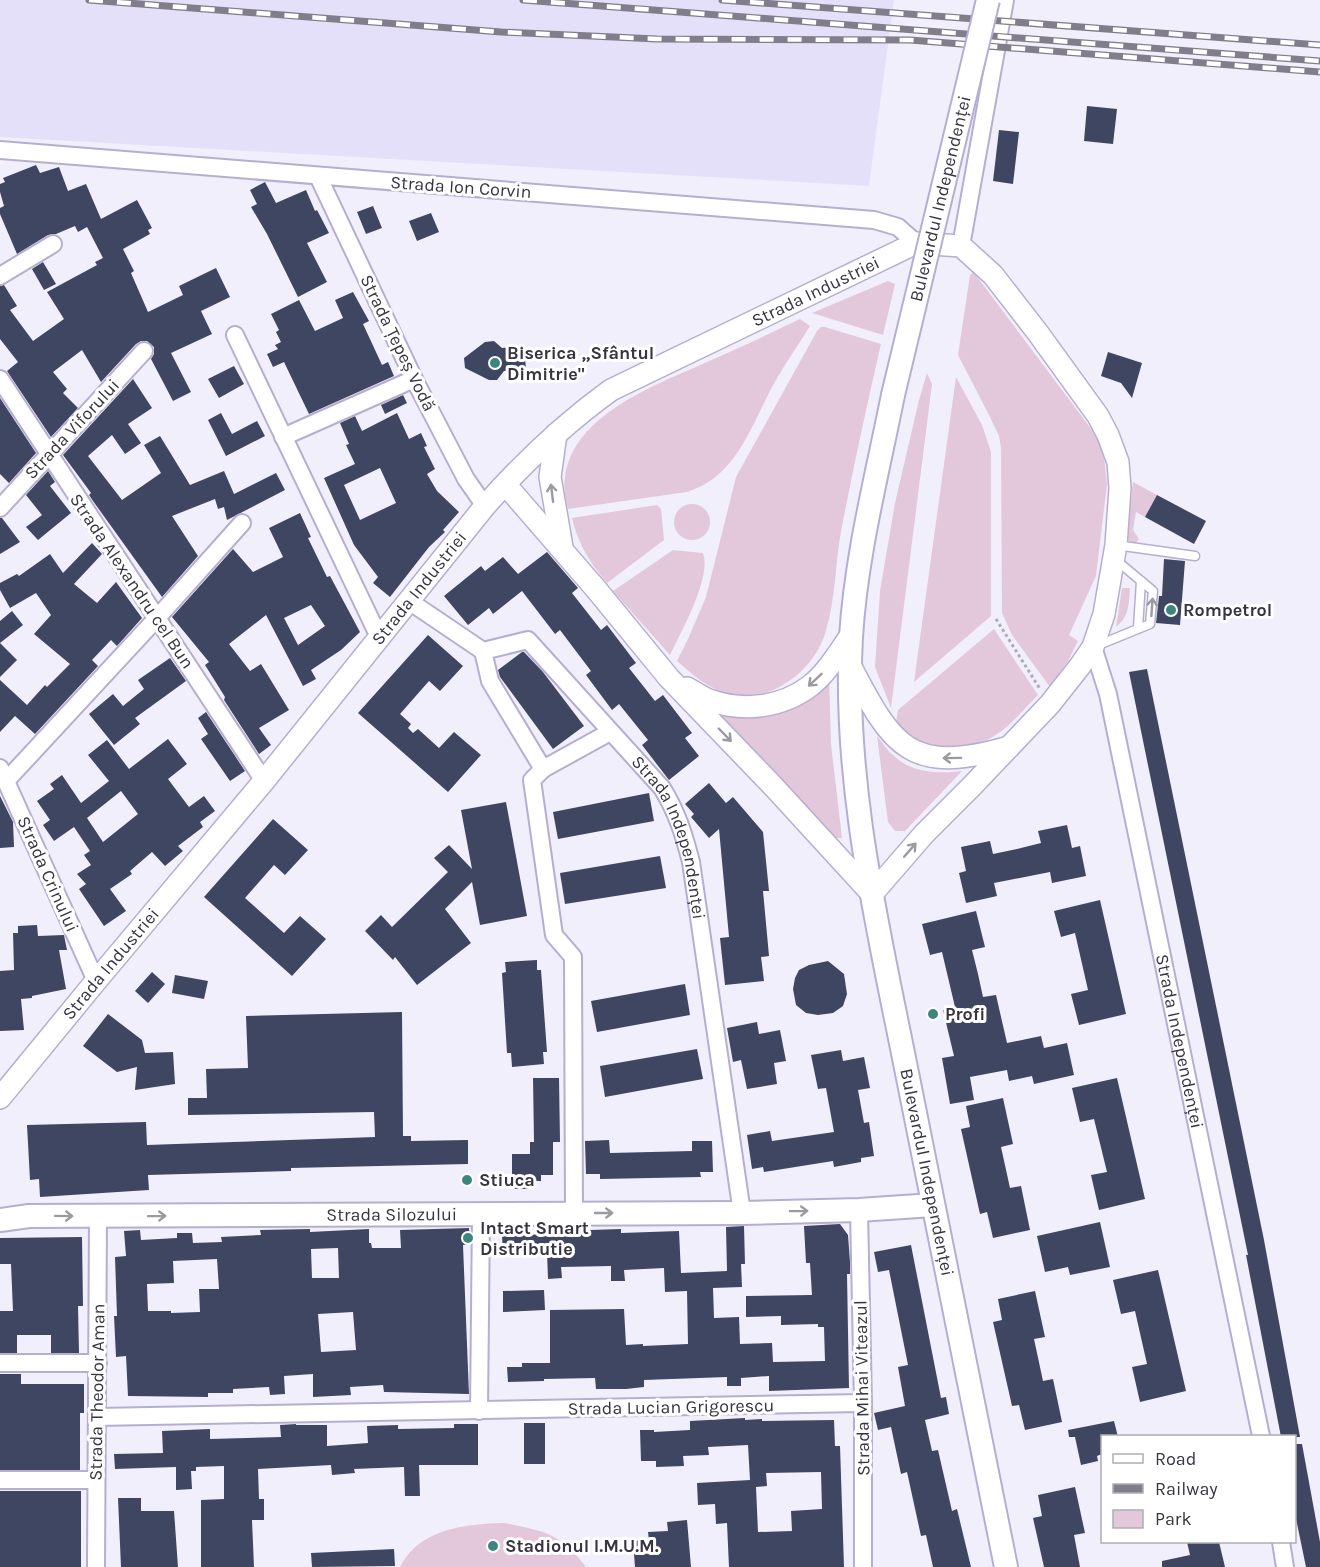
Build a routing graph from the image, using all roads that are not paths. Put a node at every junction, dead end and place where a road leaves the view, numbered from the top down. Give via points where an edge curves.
1 (988, 0) edge
2 (1005, 0) edge
3 (0, 150) edge
4 (318, 176) junction
5 (916, 243) junction
6 (53, 244) dead end
7 (962, 246) junction
8 (0, 276) edge
9 (235, 335) dead end
10 (144, 351) dead end
11 (414, 378) junction
12 (0, 379) edge
13 (556, 434) junction
14 (283, 437) junction
15 (48, 454) junction
16 (505, 484) junction
17 (485, 506) junction
18 (0, 508) edge
19 (242, 523) dead end
20 (562, 550) junction
21 (1114, 551) junction
22 (1195, 556) dead end
23 (409, 601) junction
24 (157, 618) junction
25 (851, 635) junction
26 (379, 638) junction
27 (1093, 647) junction
28 (483, 651) junction
29 (850, 665) junction
30 (669, 678) junction
31 (610, 732) junction
32 (1010, 747) junction
33 (543, 769) junction
34 (3, 774) edge
35 (264, 781) junction
36 (872, 894) junction
37 (96, 981) junction
38 (0, 1098) edge
39 (0, 1205) edge
40 (933, 1205) junction
41 (859, 1210) junction
42 (481, 1213) junction
43 (574, 1213) junction
44 (742, 1213) junction
45 (29, 1216) junction
46 (98, 1216) junction
47 (0, 1220) edge
48 (0, 1363) edge
49 (98, 1364) junction
50 (863, 1403) junction
51 (479, 1411) junction
52 (97, 1417) junction
53 (1261, 1435) edge
54 (0, 1480) edge
55 (96, 1480) junction
56 (1281, 1543) edge
57 (96, 1567) edge
58 (863, 1567) edge
59 (1006, 1567) edge
60 (1285, 1567) edge

1 - 25 main road, Bulevardul Independenței, bridge via 870,506
2 - 7 street
3 - 4 street, Strada Ion Corvin
4 - 5 street, Strada Ion Corvin via 874,220 898,227
4 - 11 street, Strada Țepeș Vodă
5 - 7 street, Strada Industriei
5 - 13 street, Strada Industriei via 611,390
6 - 8 street
7 - 21 street via 999,283 1085,397 1108,435 1118,462 1120,488
9 - 14 street
10 - 15 street, Strada Viforului
11 - 14 street
11 - 17 street, Strada Țepeș Vodă via 466,479
12 - 15 street, Strada Alexandru cel Bun
13 - 16 street, Strada Industriei
20 -> 13 street via 550,477
14 - 26 street
15 - 18 street, Strada Viforului
15 - 24 street, Strada Alexandru cel Bun
16 - 17 street, Strada Industriei
16 - 20 street
17 - 23 street, Strada Industriei
19 - 24 street
20 - 30 street
21 - 22 lane
21 - 27 street via 1104,614
27 -> 21 lane via 1150,624 1153,591
23 - 26 street, Strada Industriei
23 - 28 street
24 - 34 street
24 - 35 street, Strada Alexandru cel Bun
25 - 29 main road, Bulevardul Independenței
25 -> 30 street via 810,685 783,702 750,708 712,701
26 - 35 street, Strada Industriei
27 - 32 street via 1050,704
27 - 53 street, Strada Independenței via 1108,694
28 - 31 street, Strada Independenței via 528,640
28 - 33 street via 490,681
32 -> 29 street via 956,759 922,755 905,747 873,709
29 - 36 main road, Bulevardul Independenței via 855,776
30 -> 36 street
31 - 33 street
31 - 44 street, Strada Independenței via 662,788 683,829
36 -> 32 street via 924,834
33 - 43 street via 532,780 554,935 573,957
34 - 37 street, Strada Crinului
35 - 37 street, Strada Industriei
36 - 40 main road, Bulevardul Independenței
37 - 38 street, Strada Industriei
39 - 45 main road, Strada Silozului
40 - 41 main road, Strada Silozului
40 - 59 main road, Bulevardul Independenței
44 -> 41 main road, Strada Silozului
41 - 50 street, Strada Mihai Viteazul
42 - 43 main road, Strada Silozului
46 -> 42 main road, Strada Silozului
42 - 51 street
43 -> 44 main road, Strada Silozului
45 -> 46 main road, Strada Silozului
45 - 47 main road, Strada Silozului
46 - 49 street, Strada Theodor Aman
48 - 49 street
49 - 52 street, Strada Theodor Aman
50 - 51 street, Strada Lucian Grigorescu
50 - 58 street, Strada Mihai Viteazul
51 - 52 street, Strada Lucian Grigorescu
52 - 55 street, Strada Theodor Aman
54 - 55 street
55 - 57 street, Strada Theodor Aman
56 - 60 street

